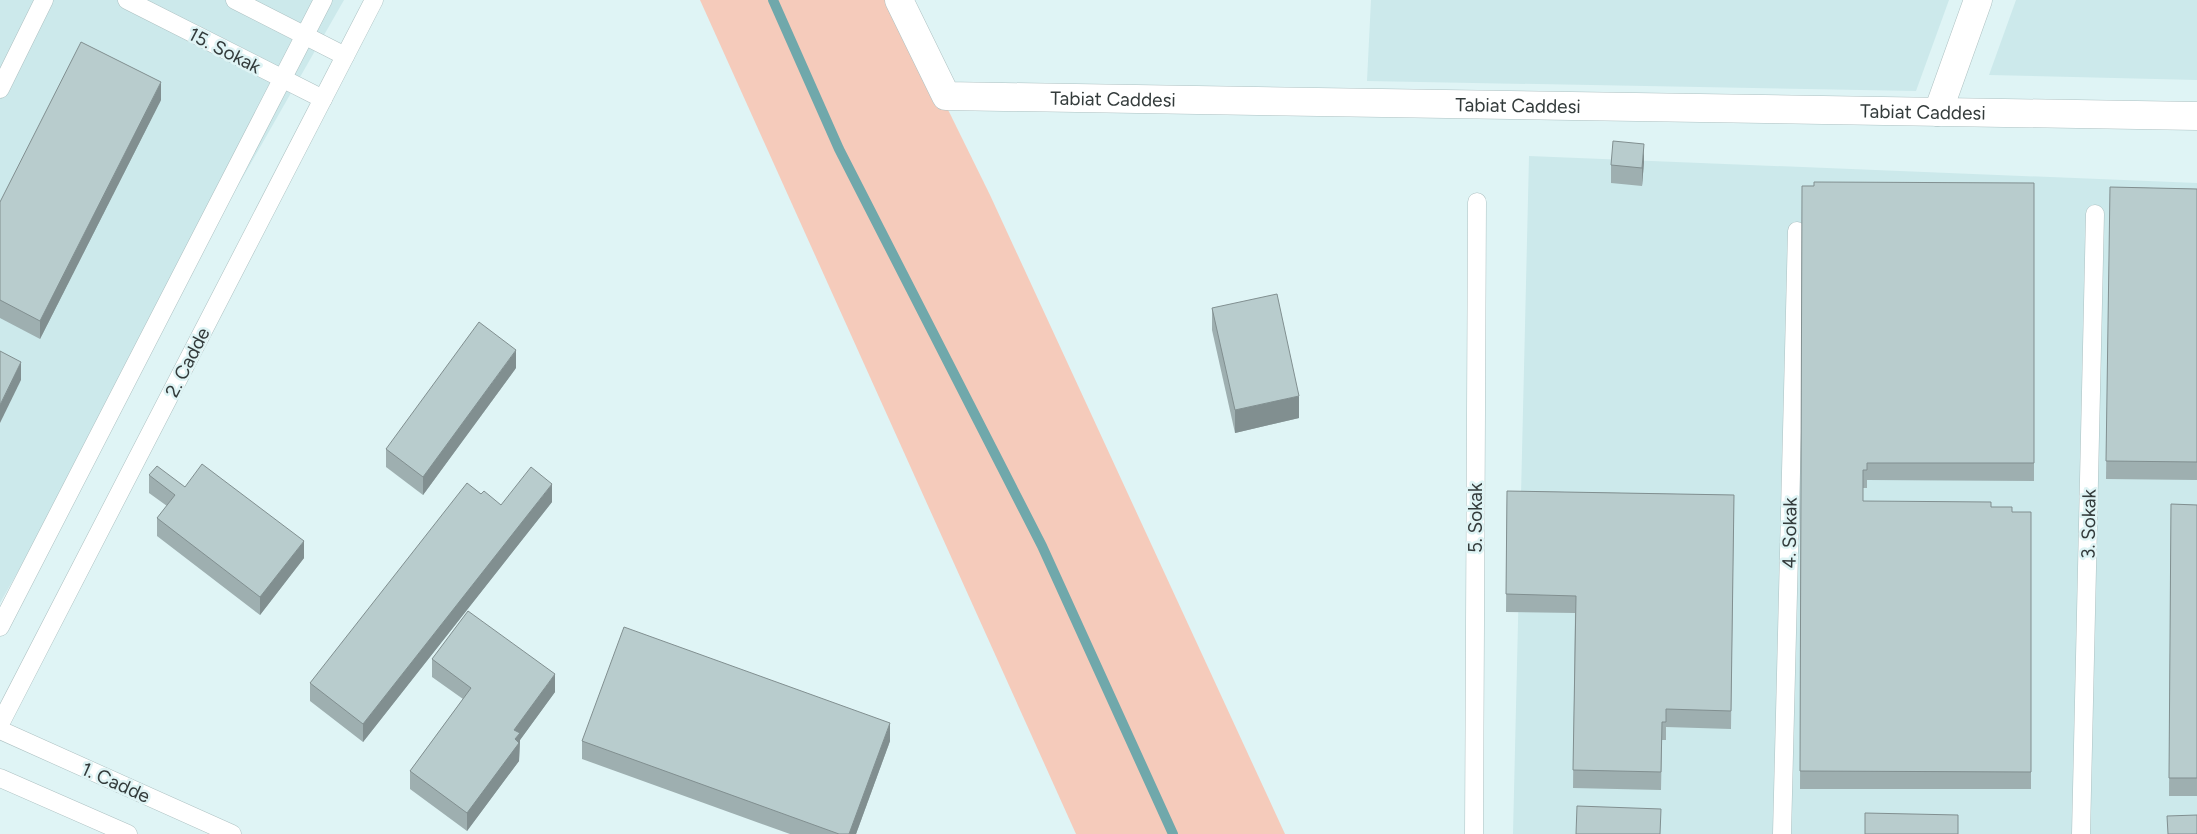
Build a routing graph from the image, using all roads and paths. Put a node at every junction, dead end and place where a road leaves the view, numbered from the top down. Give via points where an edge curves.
1 (44, 0) edge
2 (127, 0) edge
3 (235, 0) edge
4 (324, 0) edge
5 (374, 0) edge
6 (900, 0) edge
7 (1978, 0) edge
8 (305, 35) junction
9 (345, 56) junction
10 (283, 79) junction
11 (0, 89) edge
12 (323, 99) junction
13 (1938, 112) junction
14 (2197, 116) edge
15 (1477, 202) dead end
16 (2095, 214) dead end
17 (1797, 231) dead end
18 (0, 627) edge
19 (0, 724) edge
20 (0, 730) edge
21 (0, 778) edge
22 (128, 834) edge
23 (232, 834) edge
24 (1474, 834) edge
25 (1782, 834) edge
26 (2081, 834) edge

1 - 11 lane
2 - 10 lane, 15. Sokak
3 - 8 lane
4 - 8 lane
5 - 9 lane, 2. Cadde
6 - 13 street, Tabiat Caddesi via 946,96
7 - 13 street
8 - 9 lane
8 - 10 lane
9 - 12 lane, 2. Cadde
10 - 12 lane, 15. Sokak
10 - 18 lane
12 - 19 lane, 2. Cadde
13 - 14 street, Tabiat Caddesi
15 - 24 lane, 5. Sokak
16 - 26 lane, 3. Sokak
17 - 25 lane, 4. Sokak
20 - 23 lane, 1. Cadde
21 - 22 lane

